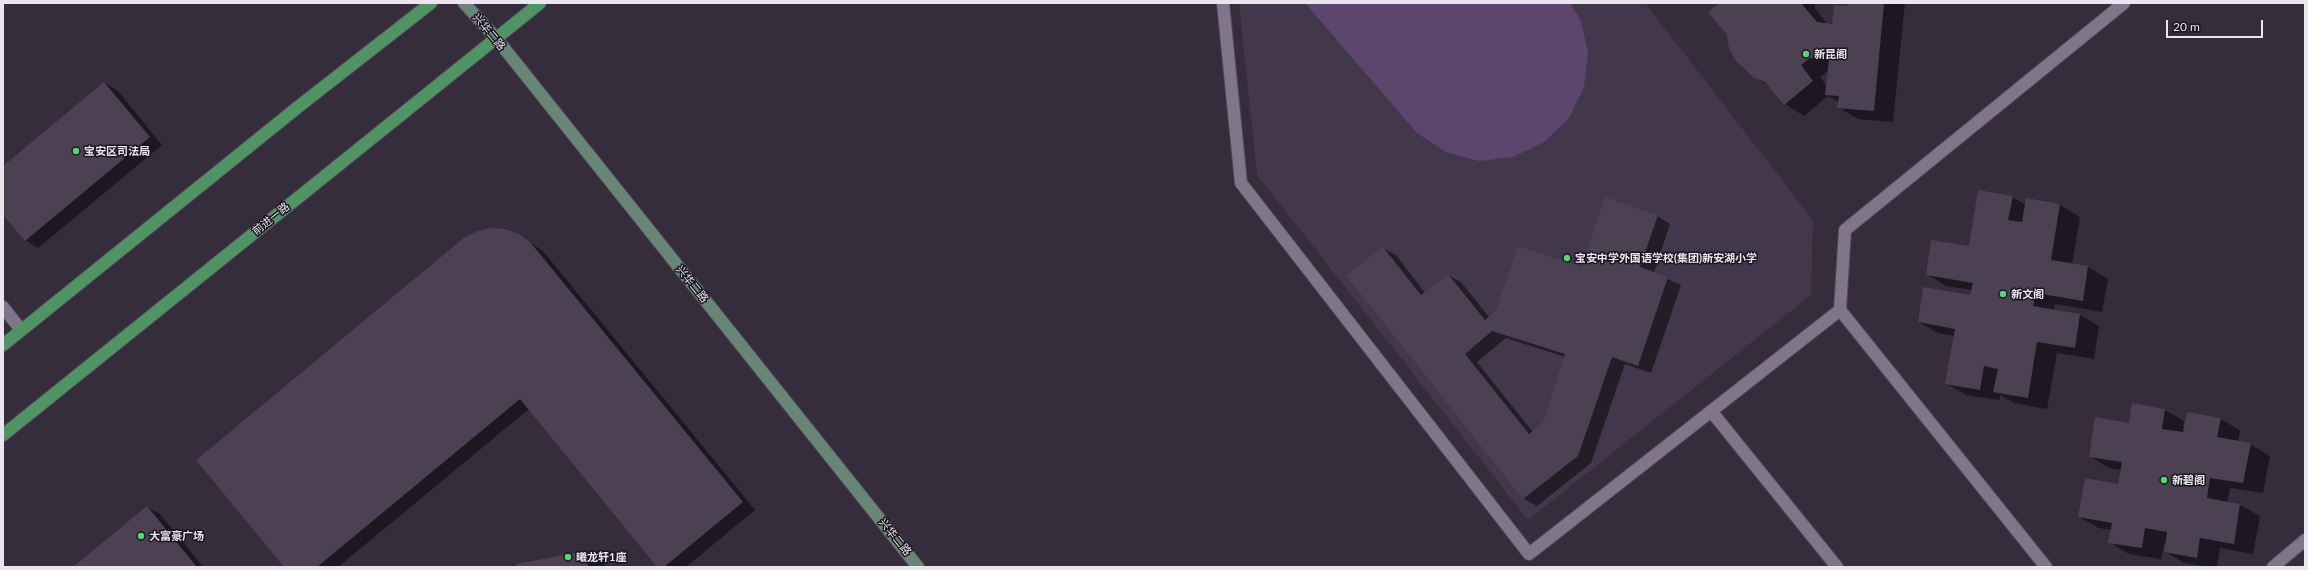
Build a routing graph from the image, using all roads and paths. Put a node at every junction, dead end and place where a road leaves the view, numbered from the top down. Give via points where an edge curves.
1 (431, 3) edge
2 (464, 3) edge
3 (540, 3) edge
4 (1223, 3) edge
5 (2124, 3) edge
6 (496, 38) junction
7 (3, 307) edge
8 (1840, 310) junction
9 (21, 330) junction
10 (3, 345) edge
11 (1711, 411) junction
12 (3, 434) edge
13 (2305, 540) edge
14 (918, 567) edge
15 (1837, 567) edge
16 (2046, 567) edge
17 (2273, 567) edge

1 - 9 main road
2 - 6 main road, 兴华二路
3 - 6 main road, 前进一路
4 - 11 street via 1241,183 1529,554
5 - 8 street via 1845,230
6 - 12 main road, 前进一路
6 - 14 main road, 兴华二路
7 - 9 street
8 - 11 street
8 - 16 street
9 - 10 main road
11 - 15 street
13 - 17 street

